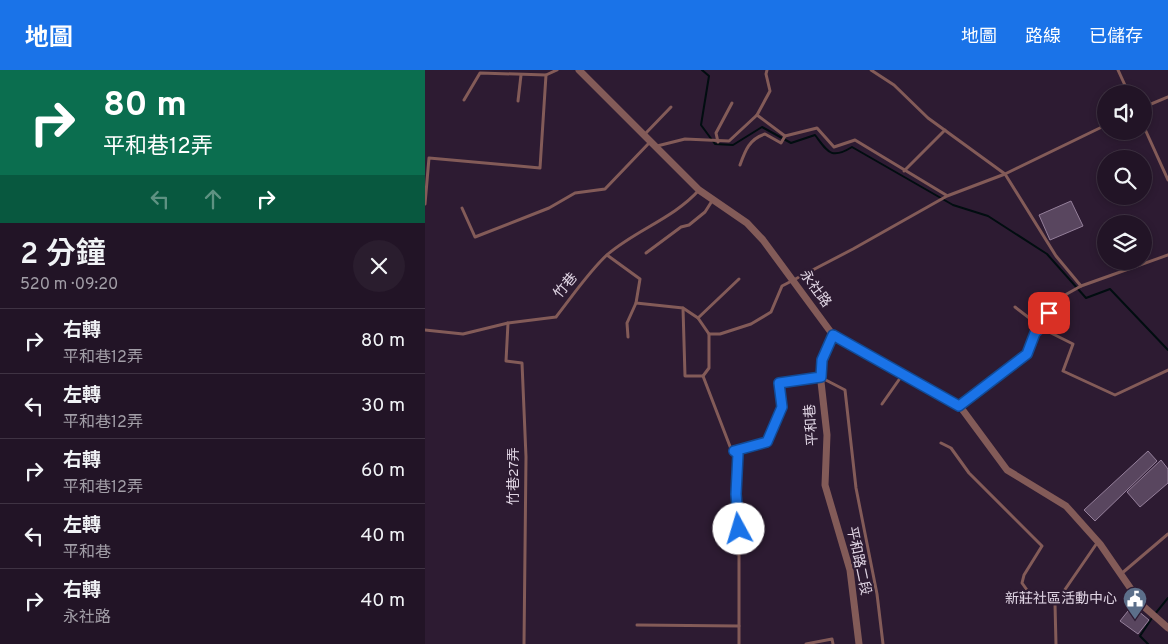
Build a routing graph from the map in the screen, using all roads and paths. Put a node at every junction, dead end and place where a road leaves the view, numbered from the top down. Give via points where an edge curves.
1 (557, 70) edge
2 (579, 70) edge
3 (767, 70) edge
4 (871, 70) edge
5 (1117, 70) edge
6 (521, 75) junction
7 (546, 75) junction
8 (1124, 85) edge
9 (1168, 97) edge
10 (464, 100) dead end
11 (519, 100) dead end
12 (732, 103) dead end
13 (1152, 104) edge
14 (671, 107) dead end
15 (757, 115) junction
16 (1097, 129) edge
17 (945, 130) junction
18 (645, 134) junction
19 (785, 136) junction
20 (651, 140) junction
21 (1150, 140) edge
22 (717, 141) junction
23 (657, 146) junction
24 (740, 165) dead end
25 (903, 171) junction
26 (1005, 174) junction
27 (1168, 180) edge
28 (699, 190) junction
29 (947, 196) junction
30 (712, 201) junction
31 (425, 204) edge
32 (462, 208) dead end
33 (646, 252) dead end
34 (607, 255) junction
35 (1168, 255) edge
36 (739, 279) dead end
37 (793, 280) junction
38 (1081, 286) junction
39 (636, 304) junction
40 (1015, 307) dead end
41 (683, 308) junction
42 (698, 318) junction
43 (508, 323) junction
44 (1042, 326) junction
45 (425, 330) edge
46 (709, 334) junction
47 (833, 335) junction
48 (628, 337) dead end
49 (1168, 370) edge
50 (904, 374) junction
51 (703, 376) junction
52 (821, 377) junction
53 (882, 404) dead end
54 (959, 406) junction
55 (941, 443) dead end
56 (734, 451) junction
57 (825, 485) joint
58 (1168, 534) edge
59 (1098, 542) junction
60 (1121, 575) junction
61 (1055, 604) junction
62 (637, 625) dead end
63 (739, 626) junction
64 (1168, 628) edge
65 (523, 644) edge
66 (739, 644) edge
67 (806, 644) edge
68 (833, 644) edge
69 (859, 644) edge
70 (883, 644) edge
71 (1056, 644) edge

1 - 7 lane
2 - 18 street, 永社路
3 - 15 lane via 765,74 770,91
4 - 17 lane via 894,85
5 - 8 lane
6 - 7 lane
6 - 10 lane via 480,73
6 - 11 lane
7 - 31 lane via 540,168 429,158
9 - 13 lane
12 - 22 lane via 716,133
14 - 18 lane
15 - 19 lane
15 - 22 lane via 729,141
16 - 26 lane
17 - 25 lane
17 - 26 lane
18 - 20 street, 永社路
19 - 24 lane via 781,143 765,134 756,137 746,147
19 - 25 lane via 817,128 834,147 855,140
20 - 23 street, 永社路
20 - 32 lane via 605,190 575,193 549,208 475,237
21 - 27 lane
22 - 23 lane via 685,139
23 - 28 street, 永社路
25 - 29 lane
26 - 29 lane
26 - 38 lane via 1057,256
28 - 30 street, 永社路
28 - 34 lane, 竹巷 via 686,205 647,226
29 - 37 lane
30 - 33 lane via 705,212 689,225 681,227
30 - 37 street, 永社路 via 747,224
34 - 39 lane via 639,279
34 - 43 lane, 竹巷 via 556,317
35 - 38 lane
36 - 42 lane
37 - 46 lane via 782,286 771,312 751,324 720,334
37 - 47 street, 永社路
38 - 44 lane via 1065,295
39 - 41 lane
39 - 48 lane via 627,323
40 - 44 lane
41 - 42 lane
41 - 51 lane via 685,376
42 - 46 lane
43 - 45 lane, 竹巷 via 463,334
43 - 65 lane, 竹巷27弄 via 506,361 522,363 526,457
44 - 49 lane via 1073,344 1063,371 1115,395
44 - 54 lane via 1035,333 1027,354
46 - 51 lane via 709,368
47 - 50 street, 永社路
47 - 52 street, 平和巷 via 822,360
50 - 53 lane
50 - 54 street, 永社路
51 - 56 lane
52 - 56 lane via 779,383 782,407 767,442
52 - 57 street, 平和巷 via 827,435
52 - 70 lane via 845,390 856,488 877,594
54 - 59 street, 永社路 via 1007,470 1066,506
55 - 61 lane via 951,448 969,473 1041,546 1021,583 1027,590
56 - 63 lane via 738,454
57 - 69 street, 平和路二段 via 850,570
58 - 60 lane
59 - 60 street, 永社路
59 - 61 lane
60 - 64 street, 永社路 via 1142,605
61 - 71 lane
62 - 63 lane
63 - 66 lane
67 - 68 lane via 832,639

